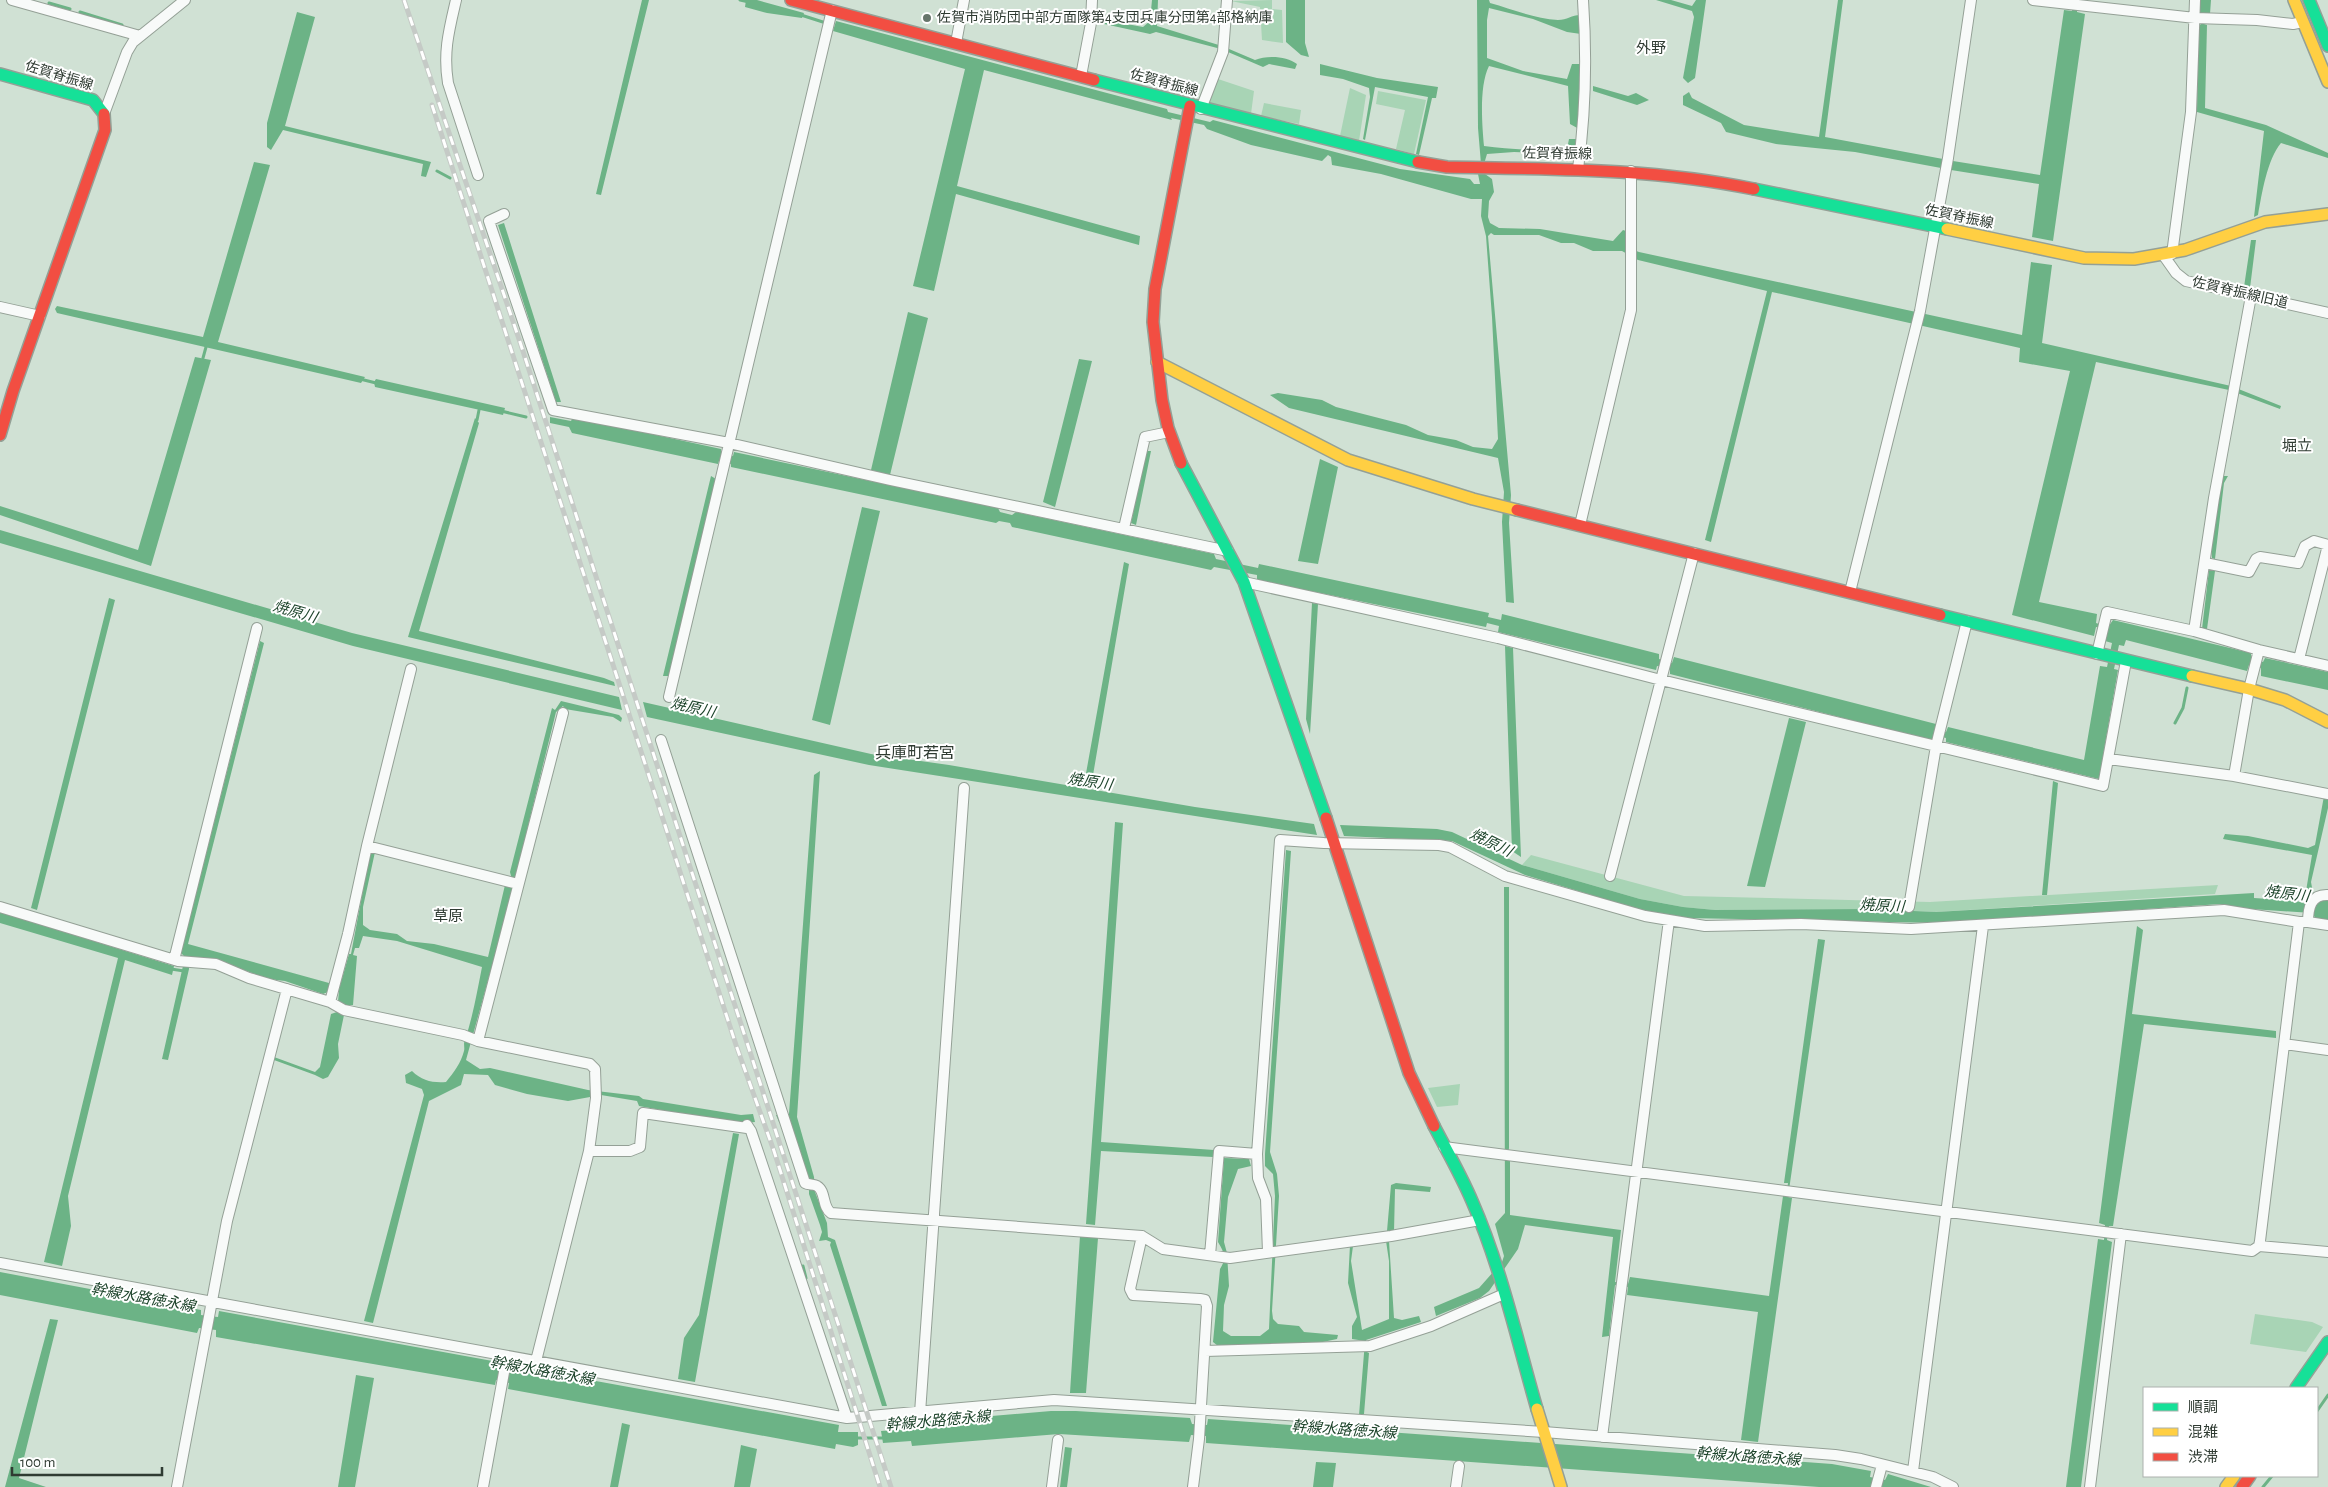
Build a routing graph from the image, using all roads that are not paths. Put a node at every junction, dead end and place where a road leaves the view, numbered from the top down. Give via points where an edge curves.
1 (12, 0) edge
2 (185, 0) edge
3 (456, 0) edge
4 (791, 0) edge
5 (964, 0) edge
6 (1092, 0) edge
7 (1227, 0) edge
8 (1583, 0) edge
9 (1971, 0) edge
10 (2033, 0) edge
11 (2195, 0) edge
12 (2294, 0) edge
13 (2309, 0) edge
14 (831, 13) junction
15 (2201, 19) junction
16 (2303, 22) junction
17 (140, 36) junction
18 (956, 43) junction
19 (2328, 46) edge
20 (0, 74) edge
21 (1081, 76) junction
22 (2328, 82) edge
23 (104, 114) junction
24 (1192, 114) junction
25 (1578, 168) junction
26 (1630, 171) junction
27 (478, 175) dead end
28 (504, 214) dead end
29 (2328, 214) edge
30 (1936, 228) junction
31 (2168, 255) junction
32 (2252, 296) junction
33 (0, 307) edge
34 (2328, 313) edge
35 (40, 316) junction
36 (1157, 362) junction
37 (1170, 432) junction
38 (0, 435) edge
39 (728, 447) junction
40 (1580, 525) junction
41 (1124, 528) junction
42 (2328, 545) edge
43 (1694, 553) junction
44 (1231, 556) junction
45 (2205, 562) junction
46 (1242, 578) junction
47 (1850, 592) junction
48 (1967, 621) junction
49 (257, 628) dead end
50 (2194, 631) junction
51 (2259, 650) junction
52 (2097, 654) junction
53 (2299, 659) junction
54 (2126, 661) junction
55 (2328, 666) edge
56 (411, 669) dead end
57 (1661, 680) junction
58 (2250, 689) junction
59 (670, 697) dead end
60 (563, 713) dead end
61 (2328, 722) edge
62 (661, 740) dead end
63 (1936, 746) junction
64 (2109, 759) junction
65 (2234, 776) junction
66 (964, 788) dead end
67 (2326, 793) edge
68 (1333, 843) junction
69 (367, 846) junction
70 (1610, 876) dead end
71 (518, 884) junction
72 (2328, 895) edge
73 (0, 906) edge
74 (1909, 906) dead end
75 (2306, 916) junction
76 (1669, 920) junction
77 (2328, 925) edge
78 (1983, 926) junction
79 (182, 961) junction
80 (286, 989) junction
81 (336, 1000) junction
82 (478, 1041) junction
83 (2284, 1044) junction
84 (2328, 1050) edge
85 (1444, 1147) junction
86 (589, 1151) junction
87 (1257, 1154) junction
88 (1635, 1171) junction
89 (1946, 1211) junction
90 (934, 1220) junction
91 (1480, 1220) junction
92 (2111, 1233) junction
93 (1142, 1236) junction
94 (2259, 1246) junction
95 (1268, 1252) junction
96 (2328, 1252) edge
97 (1210, 1256) junction
98 (0, 1263) edge
99 (1504, 1294) junction
100 (211, 1301) junction
101 (2328, 1342) edge
102 (1205, 1351) junction
103 (506, 1356) junction
104 (536, 1361) junction
105 (2297, 1387) edge
106 (1201, 1410) junction
107 (920, 1413) junction
108 (847, 1418) junction
109 (1545, 1435) junction
110 (1602, 1437) junction
111 (1058, 1440) dead end
112 (1882, 1465) junction
113 (1459, 1466) dead end
114 (1913, 1471) junction
115 (1878, 1482) edge
116 (177, 1487) edge
117 (483, 1487) edge
118 (1052, 1487) edge
119 (1193, 1487) edge
120 (1456, 1487) edge
121 (1561, 1487) edge
122 (1953, 1487) edge
123 (2090, 1487) edge

1 - 17 street
2 - 17 street
3 - 27 street via 446,41 445,67
4 - 14 main road, 佐賀脊振線
5 - 18 street
6 - 21 street
7 - 24 street via 1224,49
8 - 25 street via 1587,59
9 - 30 street
10 - 15 street
11 - 15 street
12 - 16 main road
13 - 19 main road
14 - 18 main road, 佐賀脊振線
14 - 39 street
15 - 16 street
15 - 31 street via 2191,112
16 - 22 main road
17 - 23 street via 127,52
18 - 21 main road, 佐賀脊振線
20 - 23 main road, 佐賀脊振線 via 93,100
21 - 24 main road, 佐賀脊振線
23 - 35 main road via 105,130
24 - 25 main road, 佐賀脊振線 via 1446,167
24 - 36 main road via 1155,288 1153,322
25 - 26 main road, 佐賀脊振線
26 - 30 main road, 佐賀脊振線 via 1722,182
26 - 40 street via 1631,310
28 - 39 street via 489,221 554,410
29 - 31 main road, 佐賀脊振線 via 2245,228
30 - 31 main road, 佐賀脊振線 via 2084,258 2141,259
30 - 47 street via 1920,311
31 - 32 street, 佐賀脊振線旧道 via 2176,273 2186,281
32 - 34 street, 佐賀脊振線旧道
32 - 45 street
33 - 35 street
35 - 38 main road
36 - 37 main road
36 - 40 main road via 1177,367 1275,412 1366,466 1500,506
37 - 41 street via 1145,436
37 - 44 main road via 1186,475
39 - 41 street
39 - 59 street
40 - 43 main road
41 - 44 street
42 - 45 street via 2314,541 2305,546 2298,563 2256,559 2249,572
42 - 53 street
43 - 47 main road
43 - 57 street
44 - 46 main road
45 - 50 street
46 - 57 street
46 - 68 main road via 1280,680
47 - 48 main road
48 - 52 main road
48 - 63 street
49 - 79 street
50 - 51 street
50 - 52 street via 2108,612
51 - 53 street
51 - 58 street
52 - 54 main road
53 - 55 street
54 - 58 main road
54 - 64 street
56 - 69 street
57 - 63 street
57 - 70 street
58 - 61 main road via 2285,700
58 - 65 street
60 - 71 street
62 - 90 street via 805,1183 820,1188 826,1210 831,1213
63 - 64 street via 2103,786
63 - 74 street
64 - 65 street
65 - 67 street
66 - 90 street
68 - 76 street via 1450,847 1505,876
68 - 85 main road via 1409,1073
68 - 87 street via 1280,840
69 - 71 street
69 - 81 street
71 - 82 street
72 - 75 street via 2321,895
73 - 79 street
75 - 77 street
75 - 78 street via 2224,910
75 - 83 street
76 - 78 street via 1705,926 1801,924 1911,929
76 - 88 street
78 - 89 street
79 - 80 street via 216,964
80 - 81 street
80 - 100 street via 227,1221
81 - 82 street
82 - 86 street via 590,1064 595,1069 596,1093
83 - 84 street
83 - 94 street
85 - 88 street
85 - 91 main road
86 - 104 street
86 - 108 street via 630,1151 640,1147 643,1113 747,1127 751,1131
87 - 95 street via 1258,1178 1266,1198
87 - 97 street via 1219,1151
88 - 89 street
88 - 110 street
89 - 92 street
89 - 114 street
90 - 93 street
90 - 107 street
91 - 95 street via 1391,1236
91 - 99 main road
92 - 94 street via 2252,1251
92 - 123 street
93 - 97 street via 1163,1249
93 - 102 street via 1130,1289 1133,1295 1205,1300
94 - 96 street
95 - 97 street via 1226,1258
98 - 100 street
99 - 102 street via 1431,1326 1366,1347
99 - 109 main road
100 - 103 street
100 - 116 street
101 - 105 main road
102 - 106 street
103 - 104 street
103 - 117 street
104 - 108 street
106 - 107 street via 1054,1400
106 - 109 street
106 - 119 street
107 - 108 street
109 - 110 street
109 - 121 main road
110 - 112 street via 1835,1455
111 - 118 street
112 - 114 street
112 - 115 street
113 - 120 street
114 - 122 street via 1933,1476

